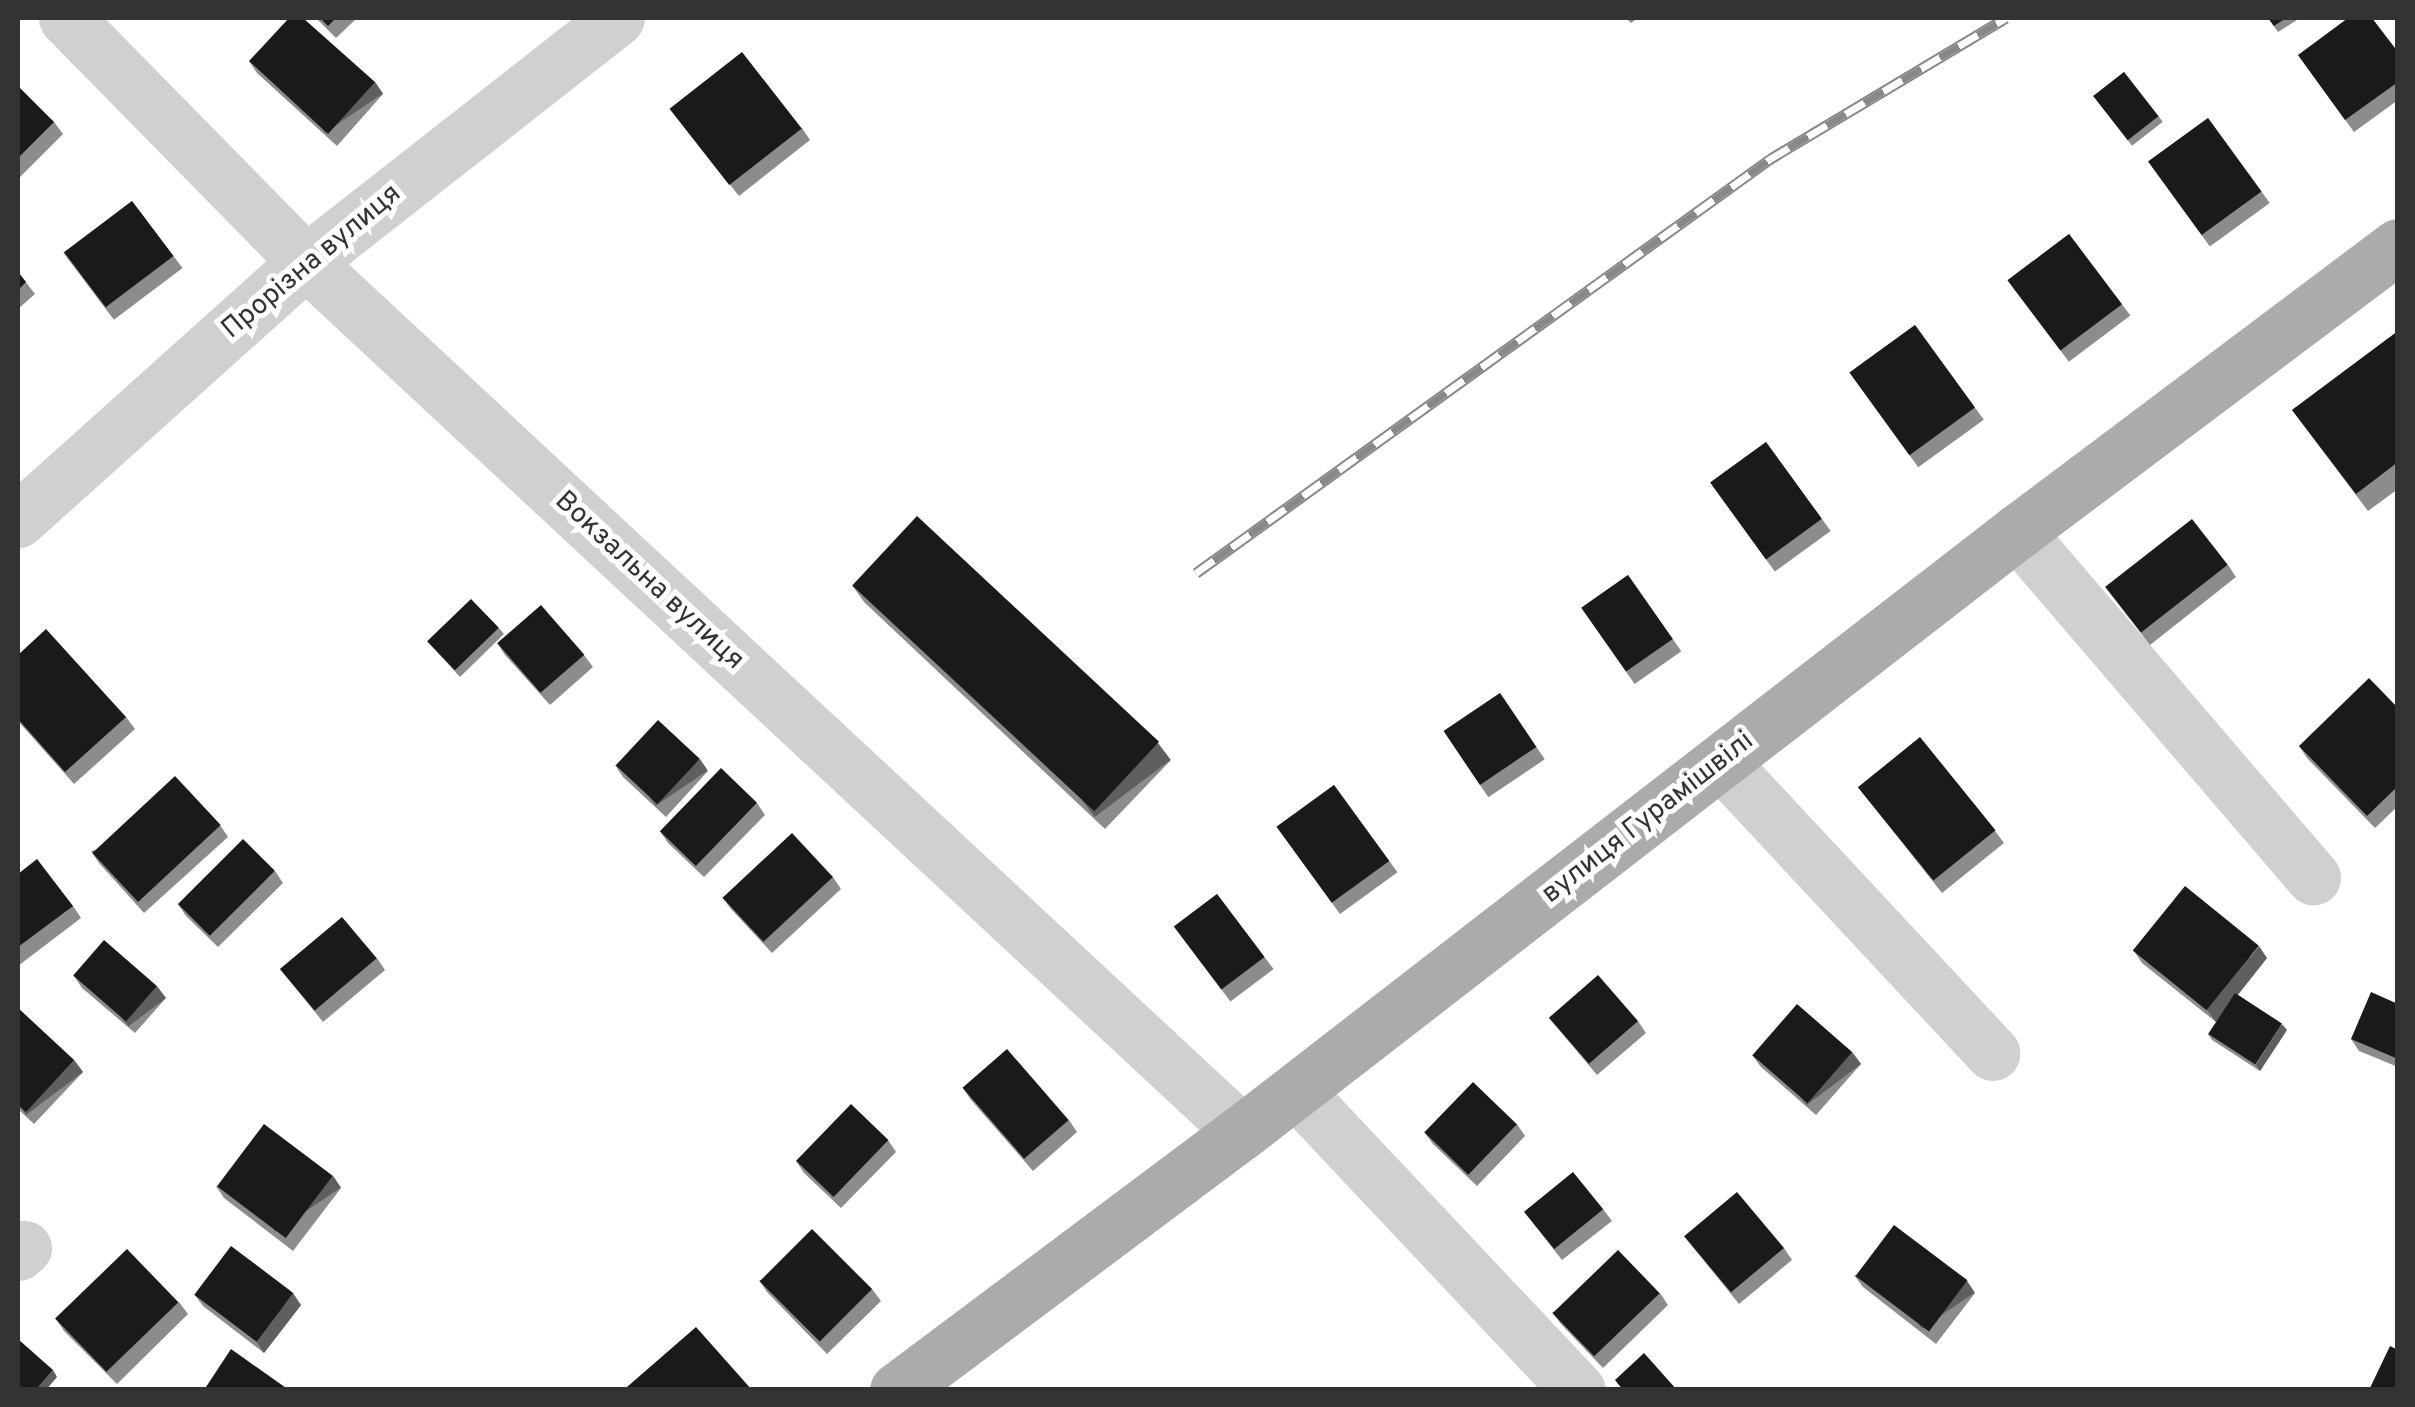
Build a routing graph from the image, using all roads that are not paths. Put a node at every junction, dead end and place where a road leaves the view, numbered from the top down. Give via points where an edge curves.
1 (66, 18) edge
2 (617, 18) edge
3 (2398, 246) edge
4 (306, 262) junction
5 (18, 520) edge
6 (2016, 532) junction
7 (1720, 762) junction
8 (2313, 878) dead end
9 (1992, 1054) dead end
10 (1296, 1091) junction
11 (1242, 1132) junction
12 (897, 1390) edge
13 (1578, 1390) edge

1 - 4 street, Вокзальна вулиця
2 - 4 street, Прорізна вулиця
3 - 6 main road, вулиця Гурамішвілі
4 - 5 street, Прорізна вулиця
4 - 11 street, Вокзальна вулиця
6 - 7 main road, вулиця Гурамішвілі
6 - 8 street
7 - 9 street
7 - 10 main road, вулиця Гурамішвілі
10 - 11 main road, вулиця Гурамішвілі
10 - 13 street
11 - 12 main road, вулиця Гурамішвілі

